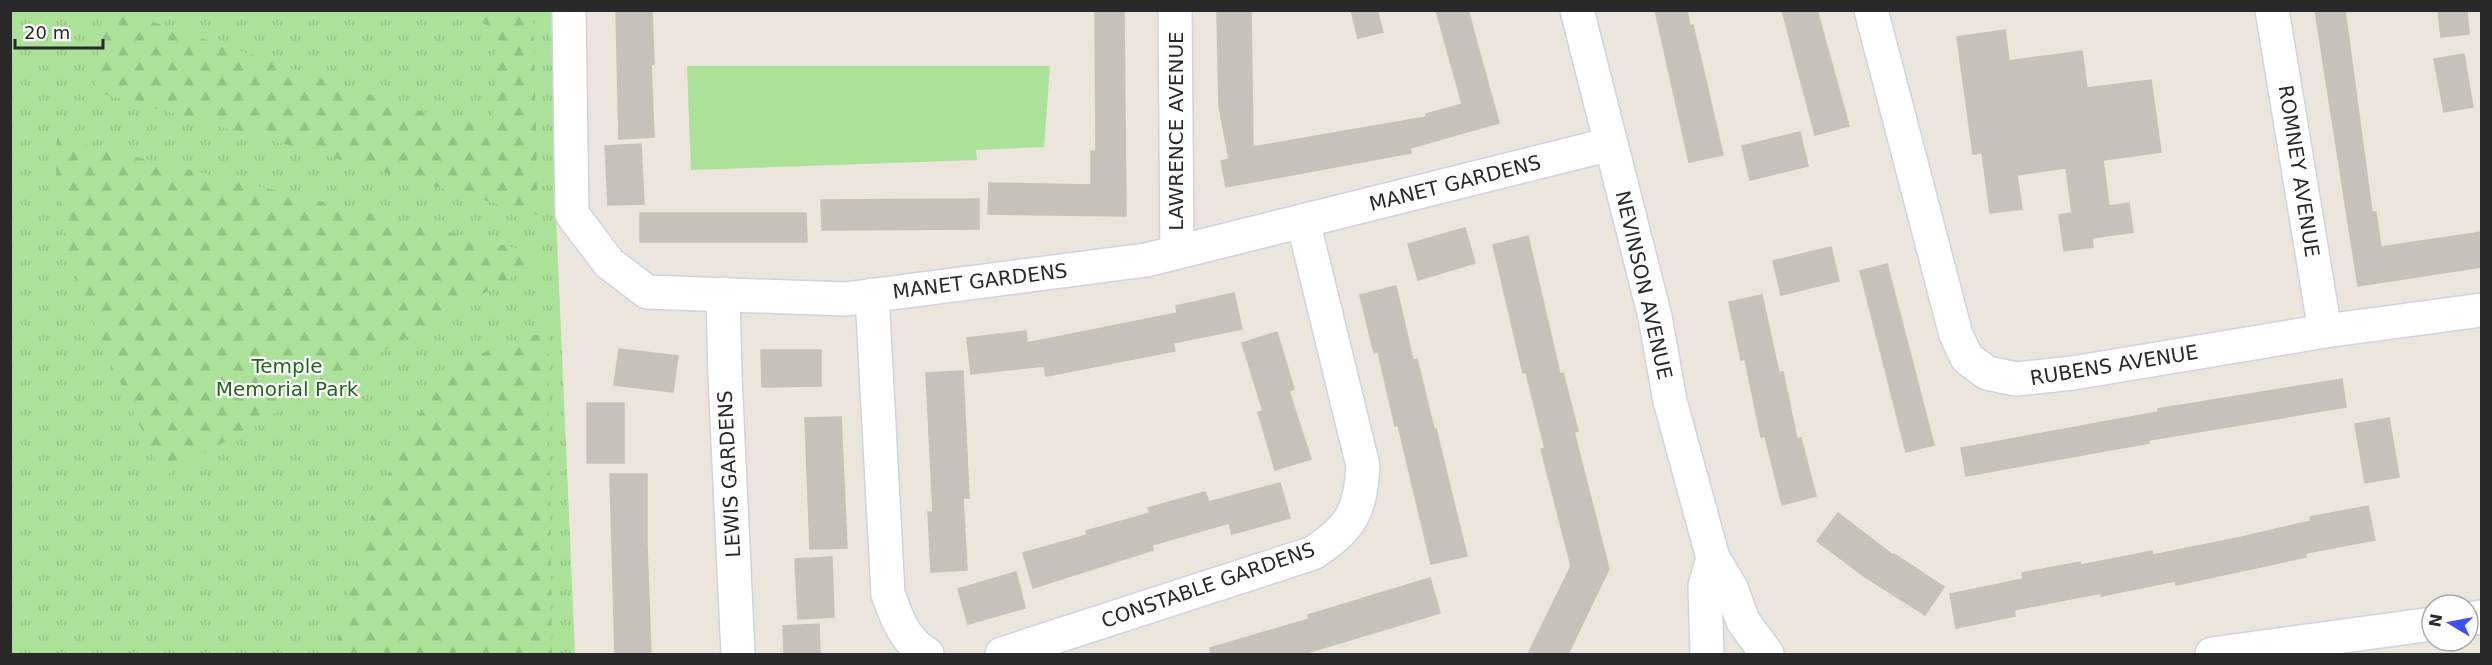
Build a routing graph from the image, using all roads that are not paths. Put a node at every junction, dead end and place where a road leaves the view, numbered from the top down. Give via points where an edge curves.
1 (569, 10) edge
2 (1175, 10) edge
3 (1577, 10) edge
4 (1871, 10) edge
5 (2272, 10) edge
6 (1611, 144) junction
7 (1303, 221) junction
8 (1177, 252) junction
9 (723, 294) junction
10 (872, 295) junction
11 (2481, 310) edge
12 (2325, 330) junction
13 (1713, 558) junction
14 (2420, 627) edge
15 (2341, 646) edge
16 (738, 654) edge
17 (927, 654) edge
18 (1002, 654) edge
19 (1707, 654) edge
20 (1767, 654) edge
21 (2212, 654) edge

1 - 9 street, MANET GARDENS via 572,214 609,263 647,291
2 - 8 street, LAWRENCE AVENUE
3 - 6 street, NEVINSON AVENUE
4 - 12 street, RUBENS AVENUE via 1956,335 1967,358 1987,373 2016,380 2073,373
5 - 12 street, ROMNEY AVENUE
6 - 7 street, MANET GARDENS
6 - 13 street, NEVINSON AVENUE via 1655,317 1670,401
7 - 8 street, MANET GARDENS
7 - 18 street, CONSTABLE GARDENS via 1363,466 1361,495 1349,523 1313,552
8 - 10 street, MANET GARDENS via 1146,260
9 - 10 street, MANET GARDENS via 845,299
9 - 16 street, LEWIS GARDENS
10 - 17 street via 888,594 912,645
11 - 12 street, RUBENS AVENUE
13 - 19 street via 1705,586
13 - 20 street, NEVINSON AVENUE via 1731,588 1743,621
14 - 15 street
15 - 21 street

